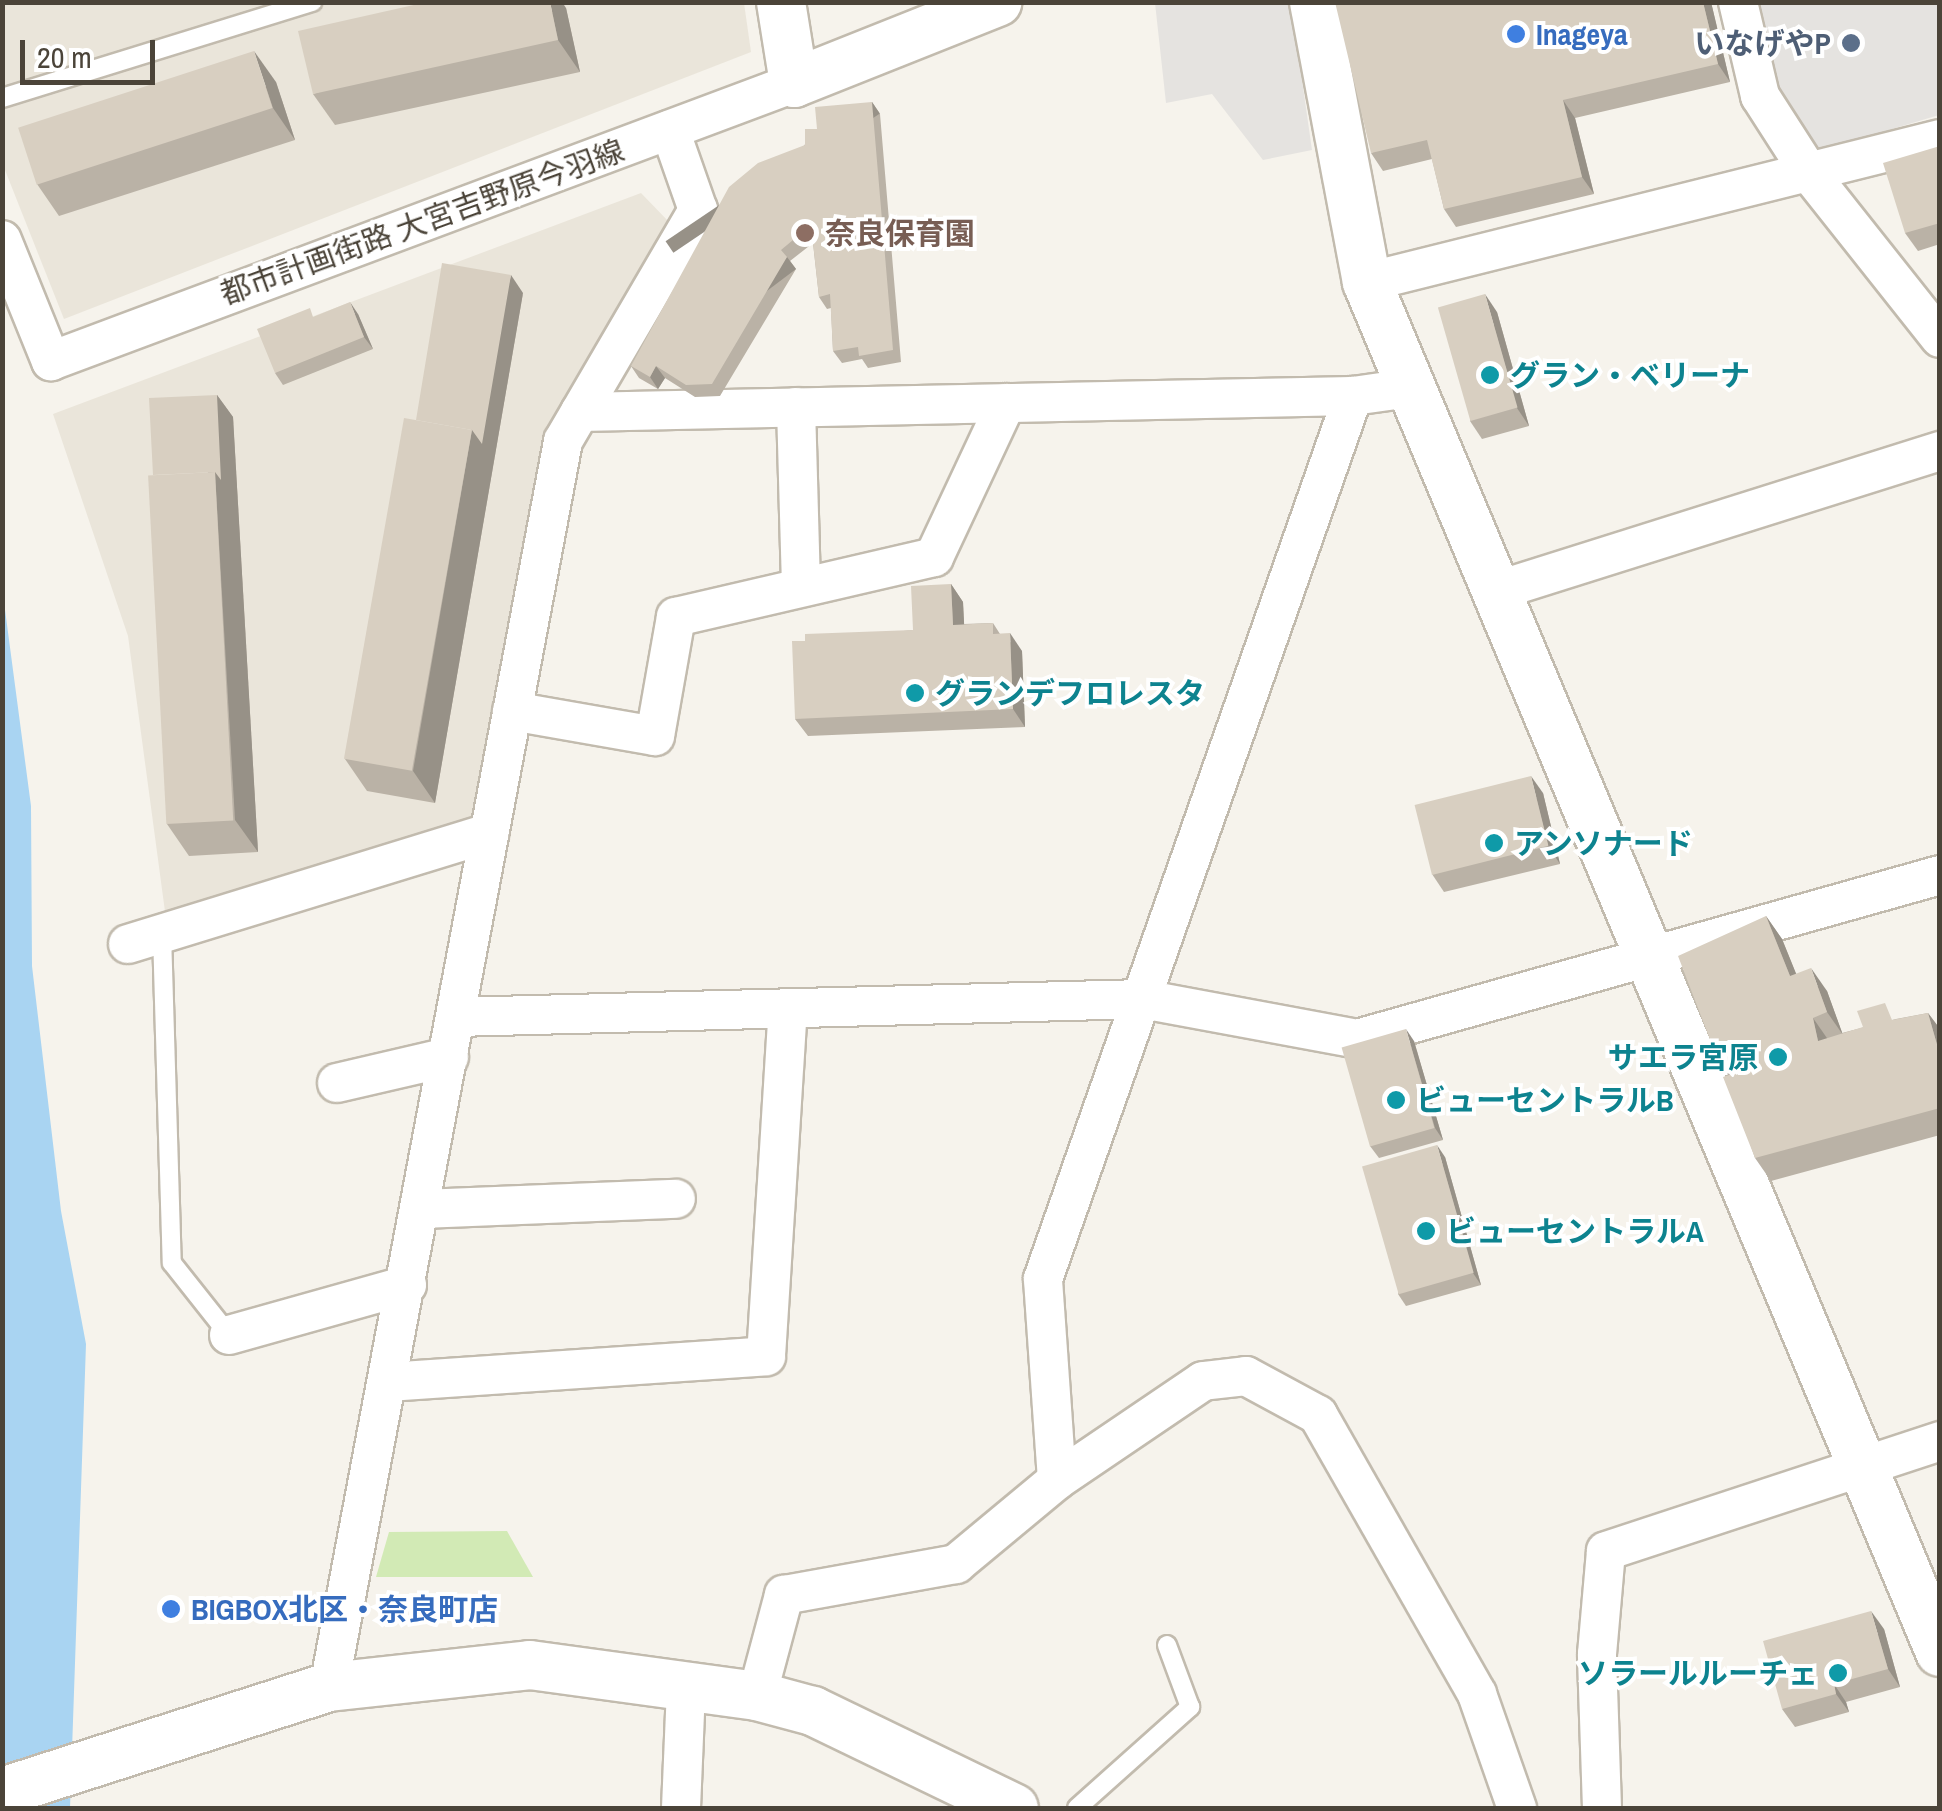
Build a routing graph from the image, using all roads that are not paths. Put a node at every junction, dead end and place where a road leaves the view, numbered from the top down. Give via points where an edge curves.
1 (313, 2) edge
2 (781, 2) edge
3 (998, 2) edge
4 (1314, 2) edge
5 (1738, 2) edge
6 (794, 84) junction
7 (2, 98) edge
8 (670, 130) junction
9 (1940, 139) edge
10 (1810, 174) junction
11 (2, 240) edge
12 (1368, 282) junction
13 (1940, 338) edge
14 (1410, 388) junction
15 (1354, 396) junction
16 (1006, 403) junction
17 (796, 407) junction
18 (580, 412) junction
19 (1940, 451) edge
20 (801, 587) junction
21 (1496, 591) junction
22 (512, 712) junction
23 (489, 833) junction
24 (1940, 875) edge
25 (145, 939) joint
26 (1648, 954) junction
27 (1142, 999) junction
28 (788, 1010) junction
29 (456, 1017) junction
30 (448, 1057) junction
31 (337, 1083) dead end
32 (676, 1199) dead end
33 (422, 1209) junction
34 (407, 1285) junction
35 (228, 1335) joint
36 (388, 1382) junction
37 (1940, 1441) edge
38 (1861, 1469) junction
39 (1057, 1480) junction
40 (1166, 1645) dead end
41 (1940, 1652) edge
42 (329, 1686) junction
43 (686, 1686) junction
44 (756, 1696) junction
45 (2, 1792) edge
46 (681, 1808) edge
47 (1014, 1808) edge
48 (1077, 1808) edge
49 (1517, 1808) edge
50 (1602, 1808) edge

1 - 7 lane
2 - 6 street
3 - 6 street
4 - 12 street
5 - 10 street via 1760,96
6 - 8 street, 都市計画街路 大宮吉野原今羽線
8 - 11 street, 都市計画街路 大宮吉野原今羽線 via 51,361
8 - 18 street via 698,210
9 - 10 street
10 - 12 street
10 - 13 street
12 - 14 street
14 - 15 street
14 - 21 street
15 - 16 street
15 - 27 street
16 - 17 street
16 - 20 street via 934,557
17 - 18 street
17 - 20 street
18 - 22 street via 563,440
19 - 21 street
20 - 22 street via 676,617 654,736
21 - 26 street
22 - 23 street
23 - 25 street
23 - 29 street
24 - 26 street
25 - 35 lane via 172,1262
26 - 27 street via 1357,1039
26 - 38 street
27 - 28 street
27 - 39 street via 1043,1279
28 - 29 street
28 - 36 street via 766,1356
29 - 30 street
30 - 31 street
30 - 33 street
32 - 33 street
33 - 34 street
34 - 35 street
34 - 36 street
36 - 42 street
37 - 38 street
38 - 41 street
38 - 50 street via 1606,1551 1597,1654
39 - 44 street via 956,1564 784,1595
39 - 49 street via 1203,1381 1246,1376 1318,1415 1476,1694
40 - 48 lane via 1190,1707
42 - 43 street via 530,1665
42 - 45 street
43 - 44 street
43 - 46 street
44 - 47 street via 813,1711

